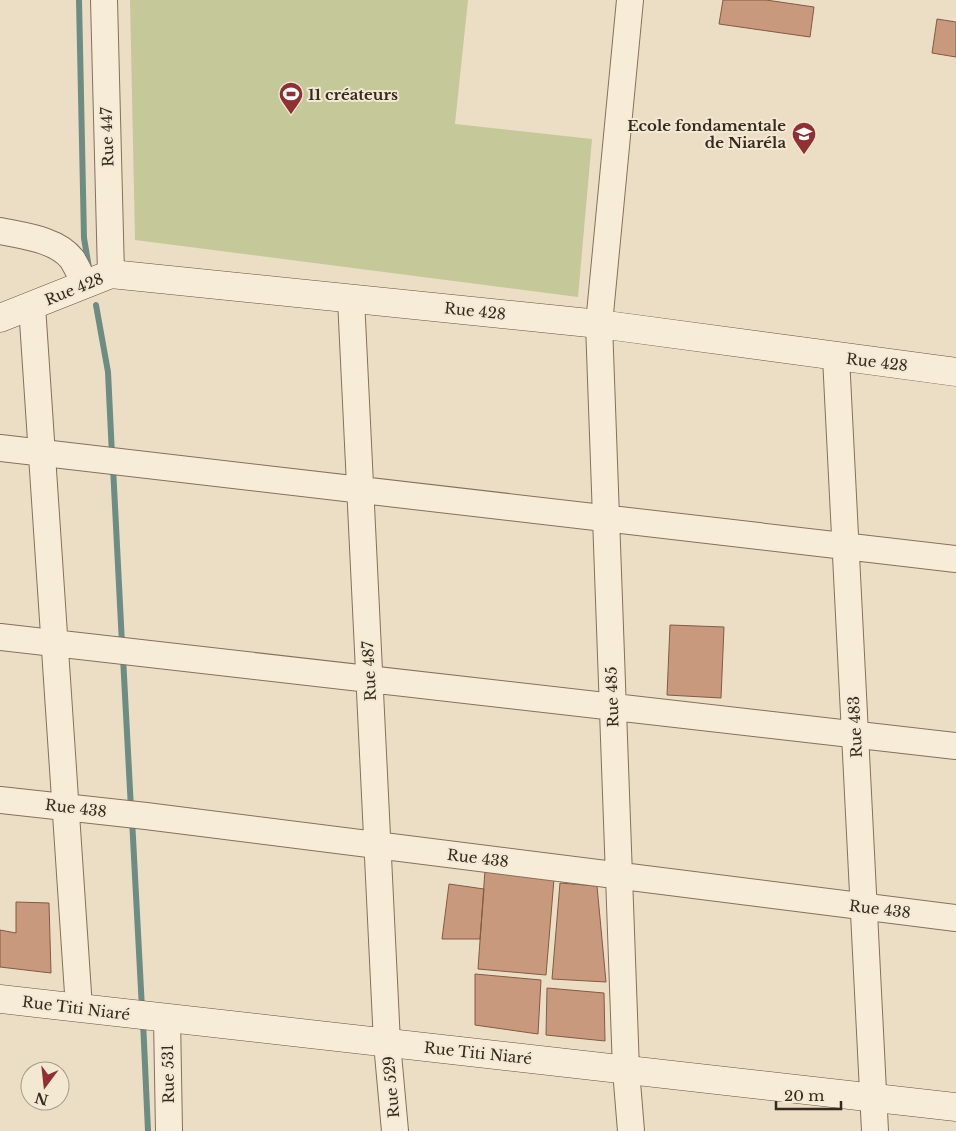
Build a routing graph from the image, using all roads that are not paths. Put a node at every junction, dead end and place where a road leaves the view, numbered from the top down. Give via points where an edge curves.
1 (104, 0) edge
2 (630, 0) edge
3 (0, 231) edge
4 (111, 274) junction
5 (85, 284) junction
6 (351, 299) junction
7 (32, 306) junction
8 (0, 318) edge
9 (599, 324) junction
10 (836, 357) junction
11 (956, 372) edge
12 (0, 448) edge
13 (42, 453) junction
14 (360, 490) junction
15 (606, 518) junction
16 (846, 546) junction
17 (956, 559) edge
18 (0, 637) edge
19 (54, 644) junction
20 (369, 679) junction
21 (613, 707) junction
22 (855, 735) junction
23 (956, 746) edge
24 (0, 800) edge
25 (65, 807) junction
26 (377, 846) junction
27 (619, 875) junction
28 (864, 908) junction
29 (956, 918) edge
30 (0, 999) edge
31 (79, 1008) junction
32 (151, 1016) junction
33 (387, 1043) junction
34 (626, 1070) junction
35 (873, 1098) junction
36 (956, 1107) edge
37 (169, 1131) edge
38 (395, 1131) edge
39 (631, 1131) edge
40 (875, 1131) edge

1 - 4 street, Rue 447
2 - 9 street, Rue 485
3 - 5 street via 34,238 59,248 71,258
4 - 5 street, Rue 428
4 - 6 street, Rue 428
5 - 7 street, Rue 428
6 - 9 street, Rue 428
6 - 14 street, Rue 487
7 - 8 street, Rue 428
7 - 13 street
9 - 10 street, Rue 428
9 - 15 street, Rue 485
10 - 11 street, Rue 428
10 - 16 street, Rue 483
12 - 13 street
13 - 14 street
13 - 19 street
14 - 15 street
14 - 20 street, Rue 487
15 - 16 street
15 - 21 street, Rue 485
16 - 17 street
16 - 22 street, Rue 483
18 - 19 street
19 - 20 street
19 - 25 street
20 - 21 street
20 - 26 street, Rue 487
21 - 22 street
21 - 27 street, Rue 485
22 - 23 street
22 - 28 street, Rue 483
24 - 25 street, Rue 438
25 - 26 street, Rue 438
25 - 31 street
26 - 27 street, Rue 438
26 - 33 street, Rue 487
27 - 28 street, Rue 438
27 - 34 street, Rue 485
28 - 29 street, Rue 438
28 - 35 street, Rue 483
30 - 31 street, Rue Titi Niaré
31 - 32 street, Rue Titi Niaré
32 - 33 street, Rue Titi Niaré
32 - 37 street, Rue 531
33 - 34 street, Rue Titi Niaré
33 - 38 street, Rue 529
34 - 35 street, Rue Titi Niaré
34 - 39 street, Rue 485
35 - 36 street, Rue Titi Niaré
35 - 40 street, Rue 483

